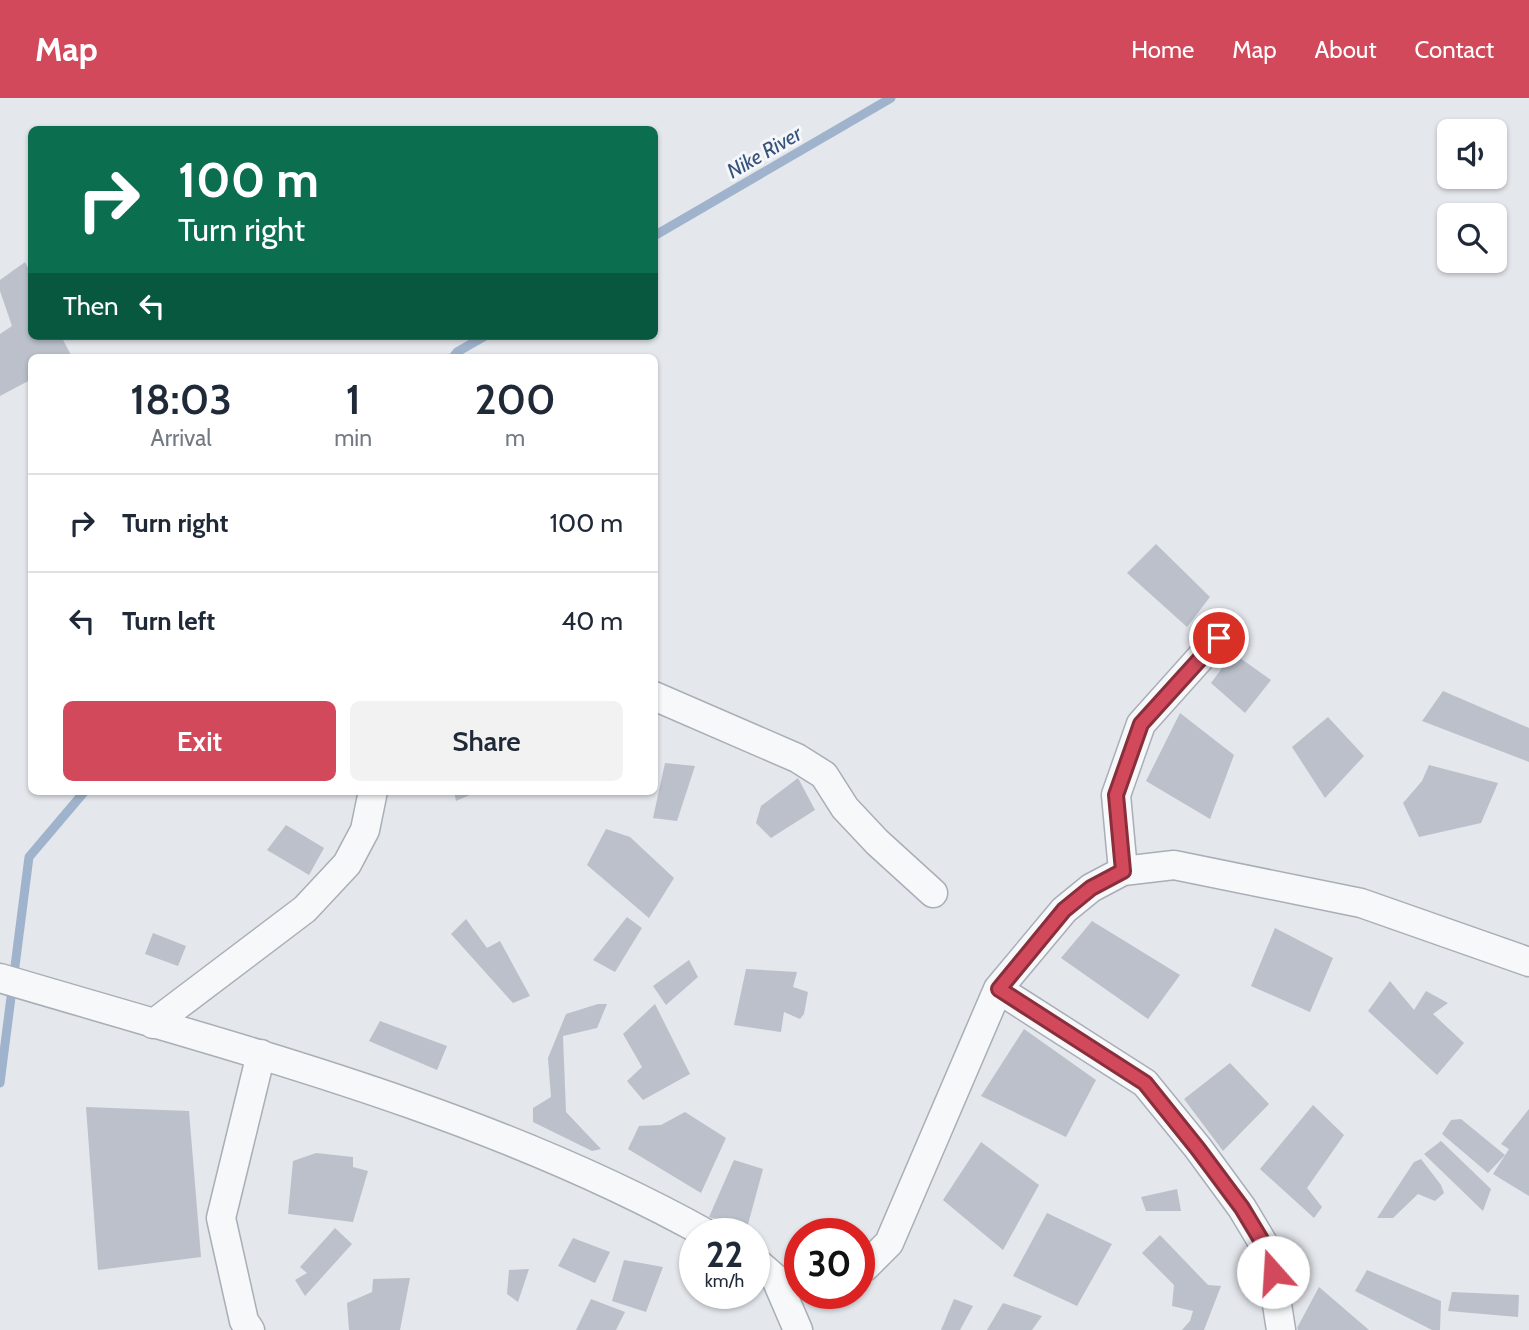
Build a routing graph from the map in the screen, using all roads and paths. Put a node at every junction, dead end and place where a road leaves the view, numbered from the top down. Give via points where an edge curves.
1 (1219, 638) dead end
2 (658, 698) edge
3 (372, 795) edge
4 (1123, 871) junction
5 (933, 893) dead end
6 (1529, 962) edge
7 (0, 978) edge
8 (999, 989) junction
9 (153, 1024) junction
10 (261, 1054) junction
11 (679, 1220) edge
12 (875, 1257) edge
13 (770, 1274) edge
14 (784, 1287) edge
15 (795, 1309) edge
16 (250, 1330) edge
17 (798, 1330) edge
18 (1281, 1330) edge

1 - 4 street via 1141,724 1116,795
2 - 5 street via 797,758 824,775 845,808
3 - 9 street via 365,830 346,864 305,909
4 - 6 street via 1174,865 1361,903
4 - 8 street via 1064,910
7 - 9 street
8 - 12 street via 889,1243
8 - 18 street via 1153,1092 1235,1198 1269,1253
9 - 10 street
10 - 11 street via 542,1153
10 - 16 street via 221,1218 244,1321
13 - 14 street
15 - 17 street

